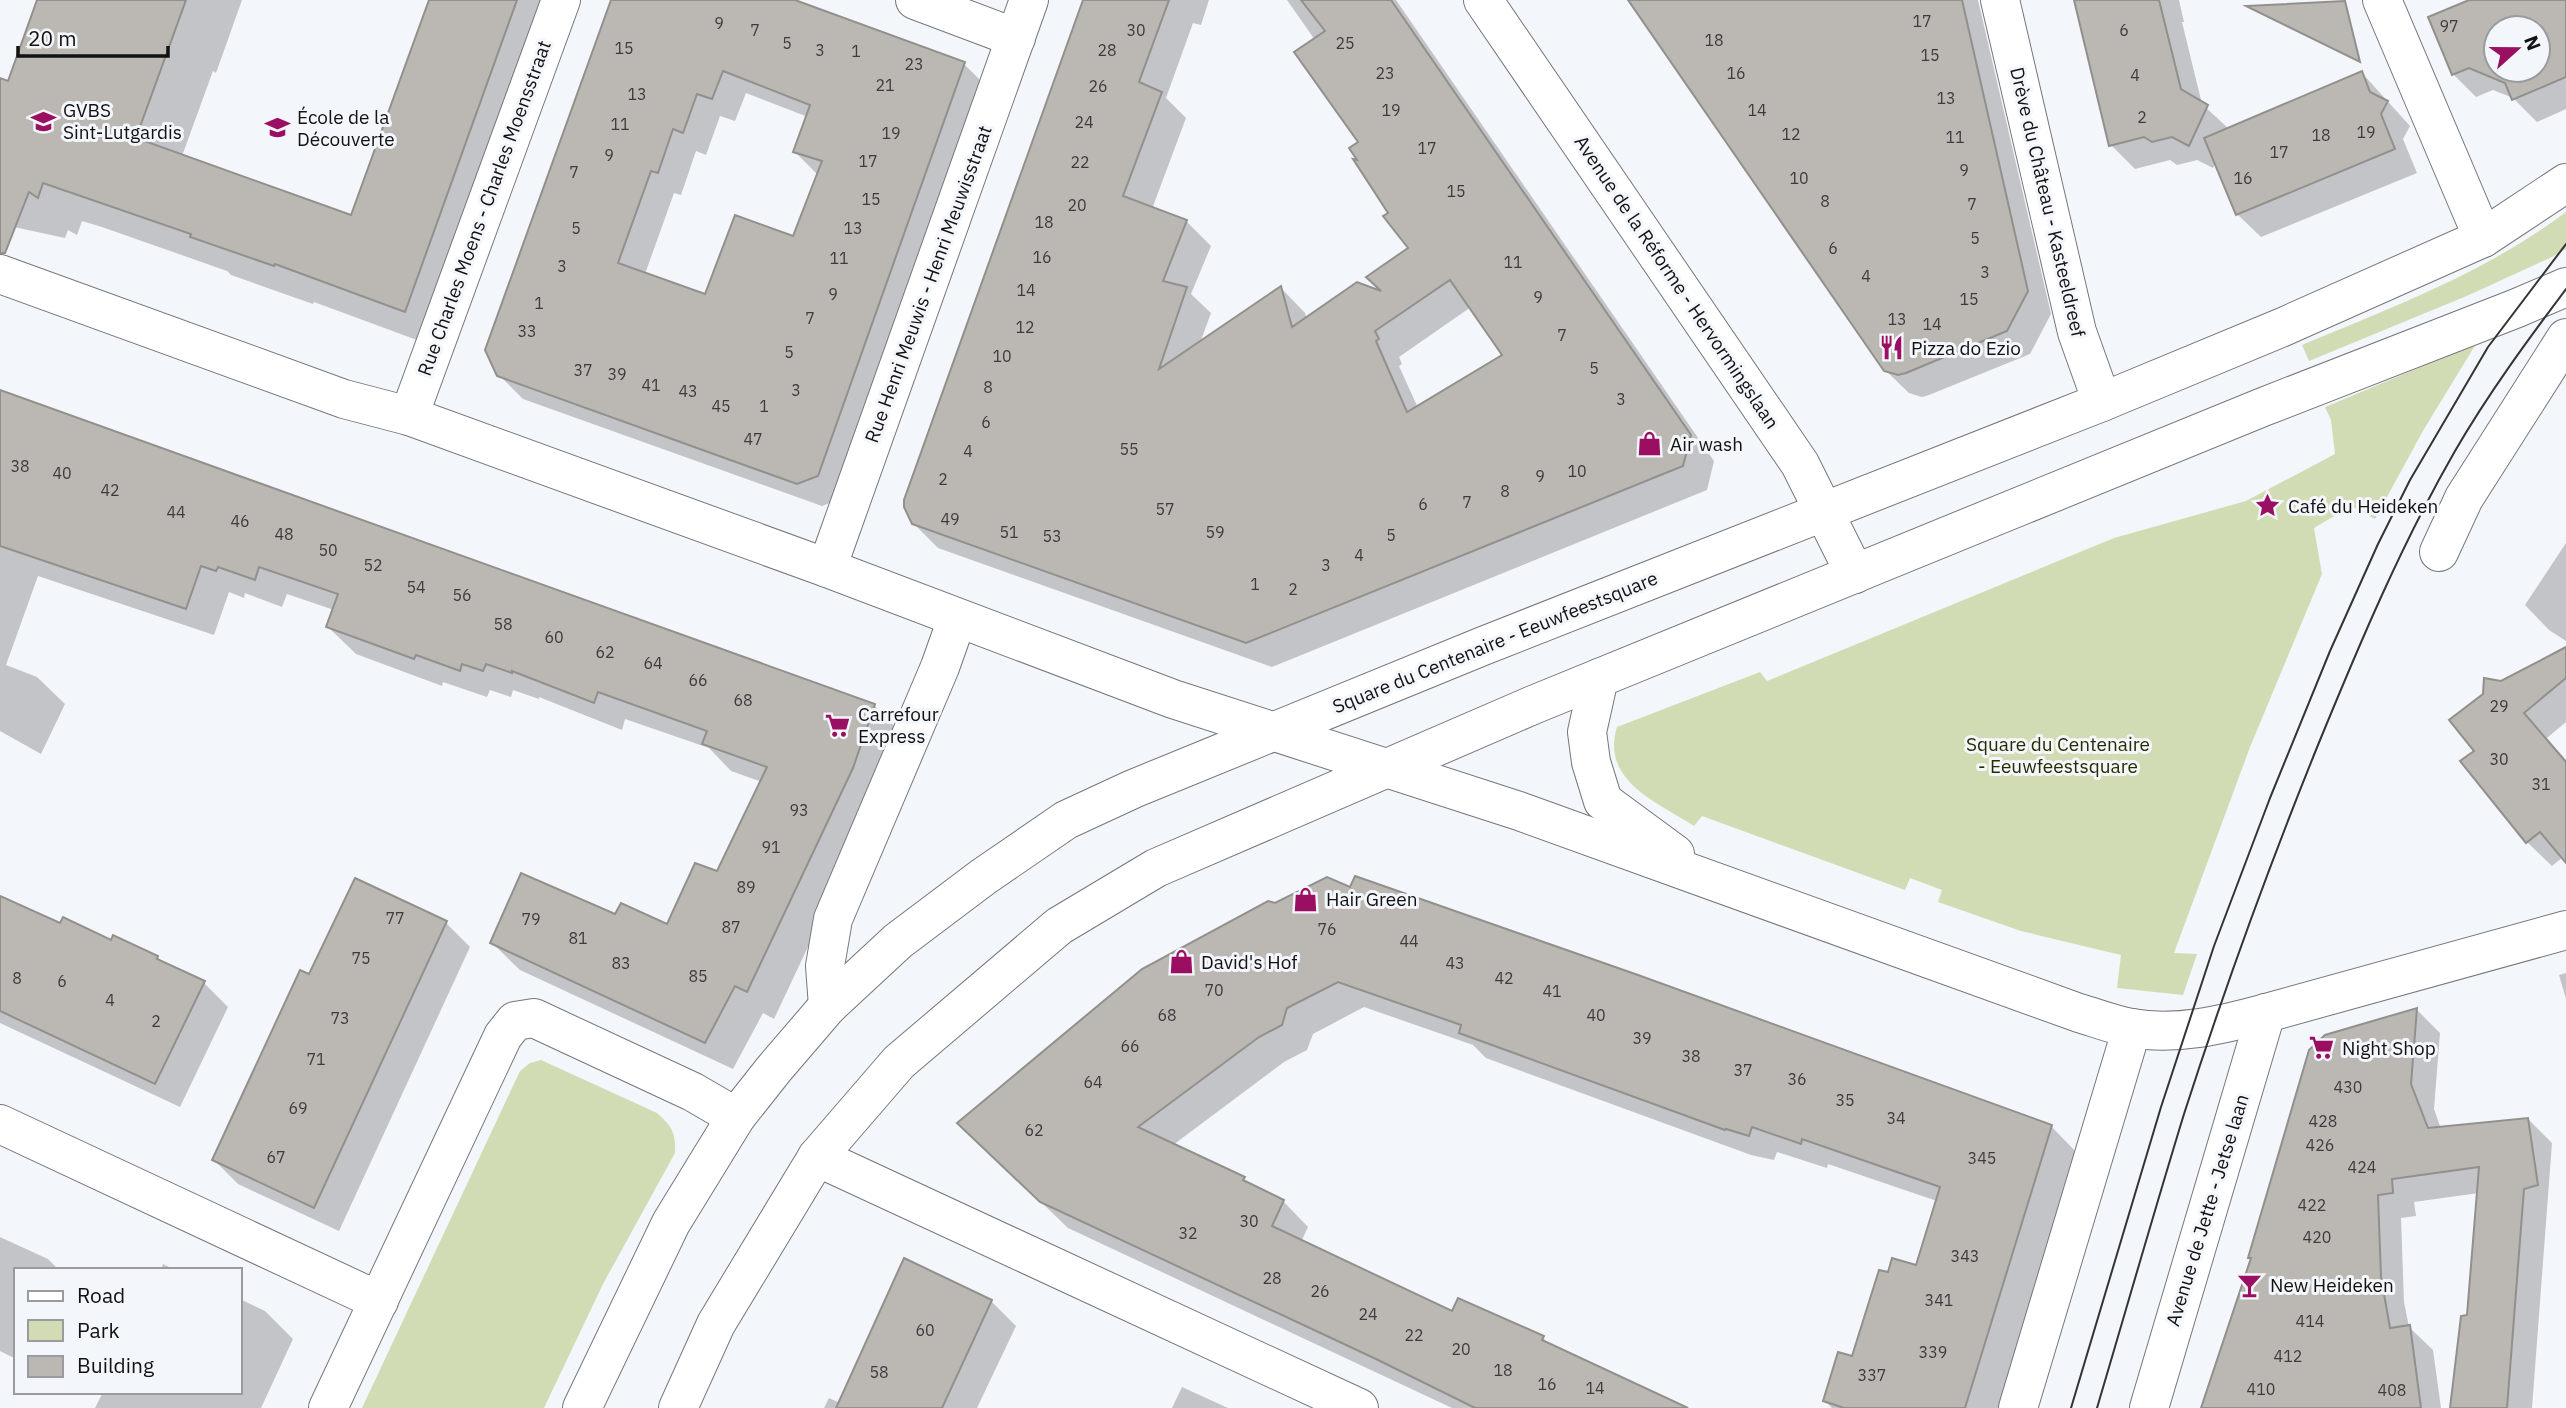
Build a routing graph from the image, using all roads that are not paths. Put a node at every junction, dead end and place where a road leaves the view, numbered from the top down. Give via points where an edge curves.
1 (561, 0) edge
2 (915, 0) edge
3 (1029, 0) edge
4 (1483, 0) edge
5 (2000, 0) edge
6 (2382, 0) edge
7 (1016, 38) junction
8 (2566, 183) edge
9 (2483, 238) junction
10 (0, 274) edge
11 (2566, 287) edge
12 (2566, 338) edge
13 (2102, 402) junction
14 (409, 416) junction
15 (1824, 511) junction
16 (2439, 552) dead end
17 (827, 568) junction
18 (1855, 574) junction
19 (957, 619) junction
20 (1599, 678) junction
21 (1275, 731) junction
22 (1387, 768) junction
23 (1707, 878) junction
24 (2566, 930) edge
25 (828, 1006) junction
26 (2266, 1013) junction
27 (2132, 1028) junction
28 (736, 1117) junction
29 (0, 1124) edge
30 (817, 1157) junction
31 (379, 1301) junction
32 (328, 1408) edge
33 (582, 1408) edge
34 (678, 1408) edge
35 (1359, 1408) edge
36 (2018, 1408) edge
37 (2149, 1408) edge

1 - 14 street, Rue Charles Moens - Charles Moensstraat
2 - 7 street
3 - 7 street, Rue Henri Meuwis - Henri Meuwisstraat
4 - 15 street, Avenue de la Réforme - Hervormingslaan via 1800,464
5 - 13 street, Drève du Château - Kasteeldreef via 2077,332
6 - 9 street
7 - 17 street, Rue Henri Meuwis - Henri Meuwisstraat
8 - 9 street, Square du Centenaire - Eeuwfeestsquare
9 - 13 street, Square du Centenaire - Eeuwfeestsquare
10 - 14 street via 344,399
11 - 18 street
12 - 16 street via 2464,498
13 - 15 street, Square du Centenaire - Eeuwfeestsquare
14 - 17 street
15 - 18 street, Avenue de la Réforme - Hervormingslaan
15 - 21 street, Square du Centenaire - Eeuwfeestsquare
17 - 19 street
18 - 20 street
19 - 21 street
19 - 25 street via 832,919 825,966
20 - 22 street
20 - 23 street via 1587,732 1603,801
21 - 22 street
21 - 25 street, Square du Centenaire - Eeuwfeestsquare via 1066,820 898,941
22 - 23 street
22 - 30 street via 1169,861 1059,926 899,1062
23 - 27 street
24 - 26 street
25 - 28 street, Square du Centenaire - Eeuwfeestsquare
26 - 27 street via 2213,1027
26 - 37 street, Avenue de Jette - Jetse laan
27 - 36 street
28 - 31 street via 693,1092 534,1018 515,1021 503,1036
28 - 33 street, Square du Centenaire - Eeuwfeestsquare via 671,1223
29 - 31 street
30 - 34 street via 716,1324
30 - 35 street
31 - 32 street

